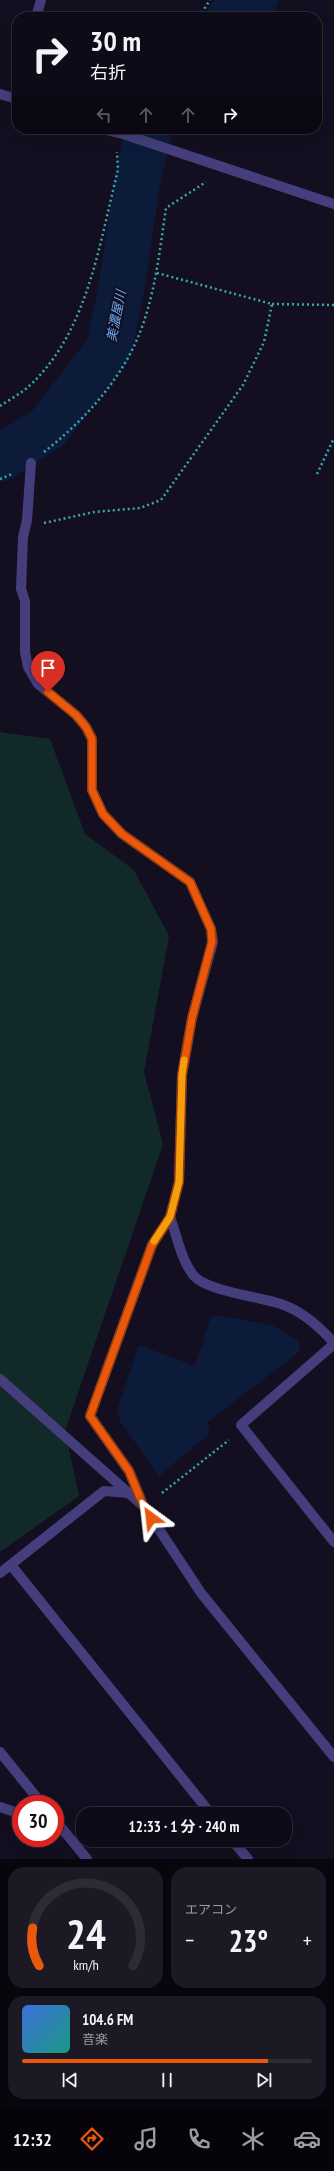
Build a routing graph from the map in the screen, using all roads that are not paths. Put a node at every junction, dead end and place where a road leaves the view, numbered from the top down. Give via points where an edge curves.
1 (41, 0) edge
2 (37, 12) edge
3 (0, 94) edge
4 (12, 96) edge
5 (123, 134) edge
6 (334, 204) edge
7 (31, 463) road end
8 (170, 1217) junction
9 (334, 1344) edge
10 (0, 1379) edge
11 (129, 1493) junction
12 (143, 1505) junction
13 (334, 1542) edge
14 (11, 1565) junction
15 (0, 1573) edge
16 (0, 1752) edge
17 (334, 1757) edge
18 (35, 1795) edge
19 (0, 1807) edge
20 (205, 1807) edge
21 (12, 1811) edge
22 (64, 1832) edge
23 (238, 1847) edge
24 (86, 1859) edge
25 (248, 1859) edge

1 - 2 street
3 - 4 street
5 - 6 street
7 - 8 street via 23,537 21,589 25,601 25,652 28,667 38,684 76,715 86,727 92,739 92,790 103,814 122,834 190,882 211,929 212,942 192,1018 182,1075 179,1182
8 - 9 street via 184,1257 195,1277 208,1284 281,1304 300,1313 322,1329
8 - 12 street via 152,1245 90,1416 129,1471
9 - 13 street via 241,1425
10 - 11 street
11 - 12 street
11 - 14 street via 104,1491
12 - 17 street via 201,1593
14 - 15 street
14 - 20 street
16 - 18 street
19 - 21 street
22 - 24 street
23 - 25 street

